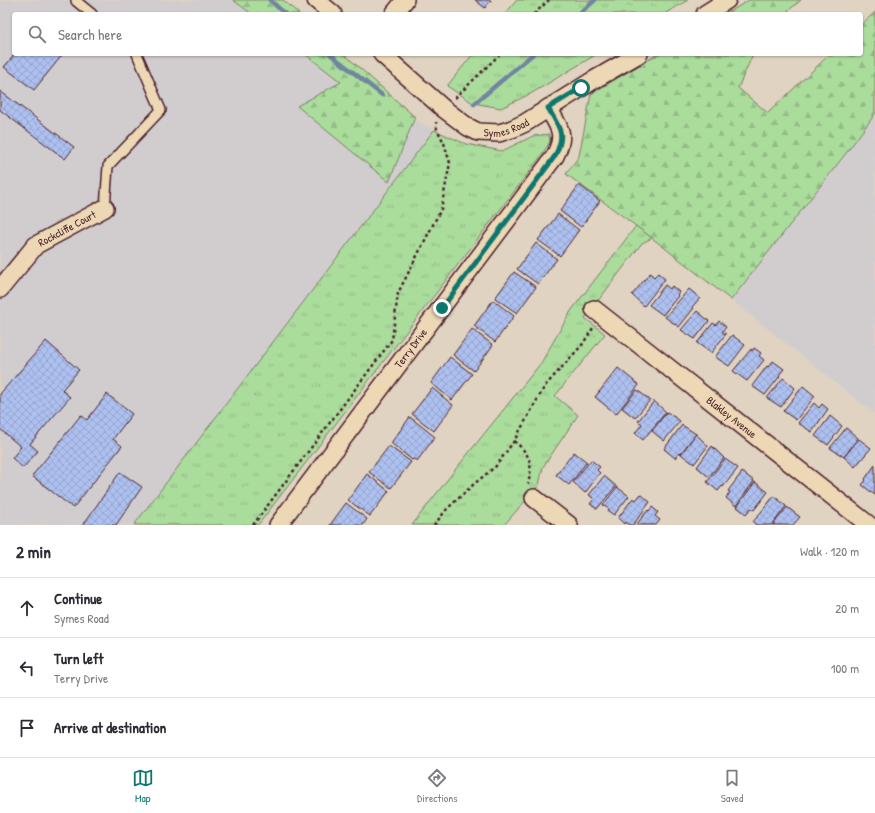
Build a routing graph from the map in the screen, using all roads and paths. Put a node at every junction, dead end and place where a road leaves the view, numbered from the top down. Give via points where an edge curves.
1 (77, 0) edge
2 (316, 0) edge
3 (405, 0) edge
4 (549, 0) edge
5 (727, 0) edge
6 (90, 12) edge
7 (331, 12) edge
8 (396, 12) edge
9 (536, 12) edge
10 (708, 12) edge
11 (137, 56) edge
12 (384, 56) edge
13 (498, 56) edge
14 (636, 56) edge
15 (451, 102) dead end
16 (548, 108) junction
17 (438, 118) dead end
18 (105, 208) joint
19 (0, 289) edge
20 (598, 313) joint
21 (514, 442) junction
22 (530, 494) joint
23 (254, 525) edge
24 (278, 525) edge
25 (434, 525) edge
26 (569, 525) edge
27 (869, 525) edge

1 - 6 lane
2 - 7 street
3 - 8 street
4 - 9 path
5 - 10 street
11 - 18 lane via 161,110 108,166
12 - 16 street, Symes Road via 444,109 478,132 499,133 512,129
13 - 15 path
14 - 16 street, Symes Road
16 - 24 street, Terry Drive via 562,133 561,144 555,156
17 - 23 path via 437,129 450,163 441,209 398,293 392,340
18 - 19 street, Rockcliffe Court via 36,245
20 - 21 path via 582,344 545,386
20 - 27 street, Blakley Avenue
21 - 22 path via 529,456
21 - 25 path via 496,466 447,509
22 - 26 street

